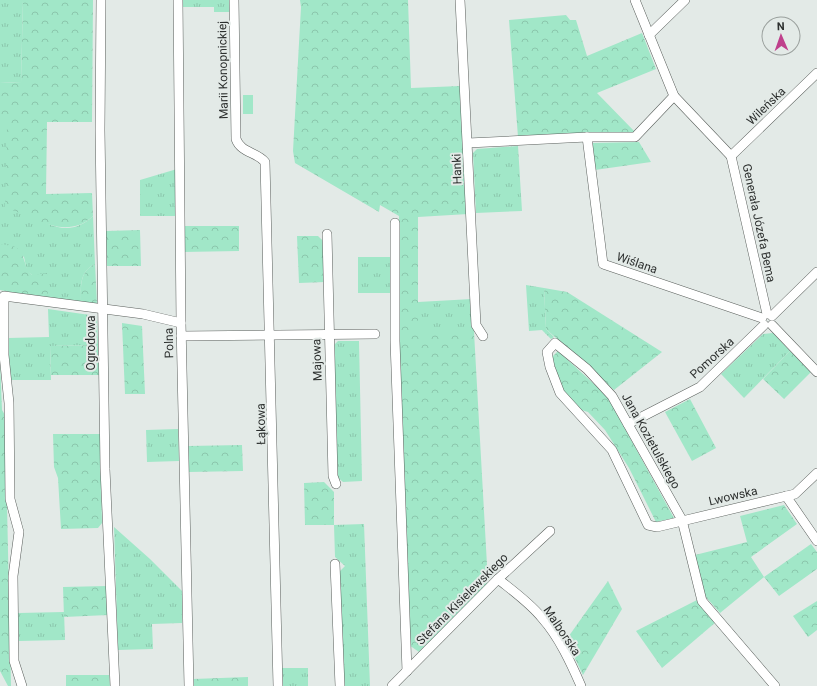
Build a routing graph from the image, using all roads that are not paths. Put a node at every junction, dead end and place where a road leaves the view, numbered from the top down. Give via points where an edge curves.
1 (101, 0) edge
2 (178, 0) edge
3 (234, 0) edge
4 (460, 0) edge
5 (635, 0) edge
6 (685, 0) edge
7 (649, 35) junction
8 (817, 73) edge
9 (674, 96) junction
10 (587, 137) junction
11 (468, 144) junction
12 (731, 156) junction
13 (265, 162) joint
14 (395, 224) dead end
15 (327, 234) dead end
16 (817, 272) edge
17 (104, 308) junction
18 (767, 320) junction
19 (181, 322) junction
20 (375, 334) dead end
21 (181, 336) junction
22 (271, 336) junction
23 (328, 336) junction
24 (483, 336) dead end
25 (817, 372) edge
26 (628, 424) junction
27 (817, 472) edge
28 (336, 484) dead end
29 (786, 496) junction
30 (682, 520) junction
31 (648, 524) joint
32 (550, 531) dead end
33 (817, 541) edge
34 (335, 564) dead end
35 (498, 579) junction
36 (407, 671) junction
37 (22, 686) edge
38 (115, 686) edge
39 (189, 686) edge
40 (278, 686) edge
41 (340, 686) edge
42 (392, 686) edge
43 (581, 686) edge
44 (775, 686) edge

1 - 17 street, Ogrodowa via 100,130
2 - 19 street, Polna
3 - 13 street, Marii Konopnickiej via 236,139 241,149
4 - 11 street, Hanki
5 - 7 street, Generała Józefa Bema
6 - 7 street
7 - 9 street, Generała Józefa Bema
8 - 12 street, Wileńska
9 - 10 street via 637,136
9 - 12 street, Generała Józefa Bema
10 - 11 street
10 - 18 street, Wiślana via 603,264
11 - 24 street, Hanki via 476,325
12 - 18 street, Generała Józefa Bema
13 - 22 street, Łąkowa
14 - 36 street via 395,348
15 - 23 street, Majowa
16 - 18 street, Pomorska
17 - 19 street
17 - 37 street via 4,296 4,355 10,403 10,499 19,532 13,576 14,661
17 - 38 street, Ogrodowa via 105,468
18 - 25 street
18 - 26 street, Pomorska via 700,387
19 - 21 street, Polna
20 - 23 street
21 - 22 street
21 - 39 street, Polna
22 - 23 street
22 - 40 street, Łąkowa
23 - 28 street, Majowa via 333,476
26 - 30 street, Jana Kozietulskiego
26 - 31 street, Jana Kozietulskiego via 612,396 587,369 555,344 549,349 547,355 560,393 612,450
27 - 29 street, Lwowska via 795,494
29 - 30 street, Lwowska
29 - 33 street
30 - 31 street, Lwowska via 657,527
30 - 44 street, Jana Kozietulskiego via 702,601
32 - 35 street, Stefana Kisielewskiego
34 - 41 street
35 - 36 street, Stefana Kisielewskiego
35 - 43 street, Malborska via 527,602 543,619
36 - 42 street, Stefana Kisielewskiego

